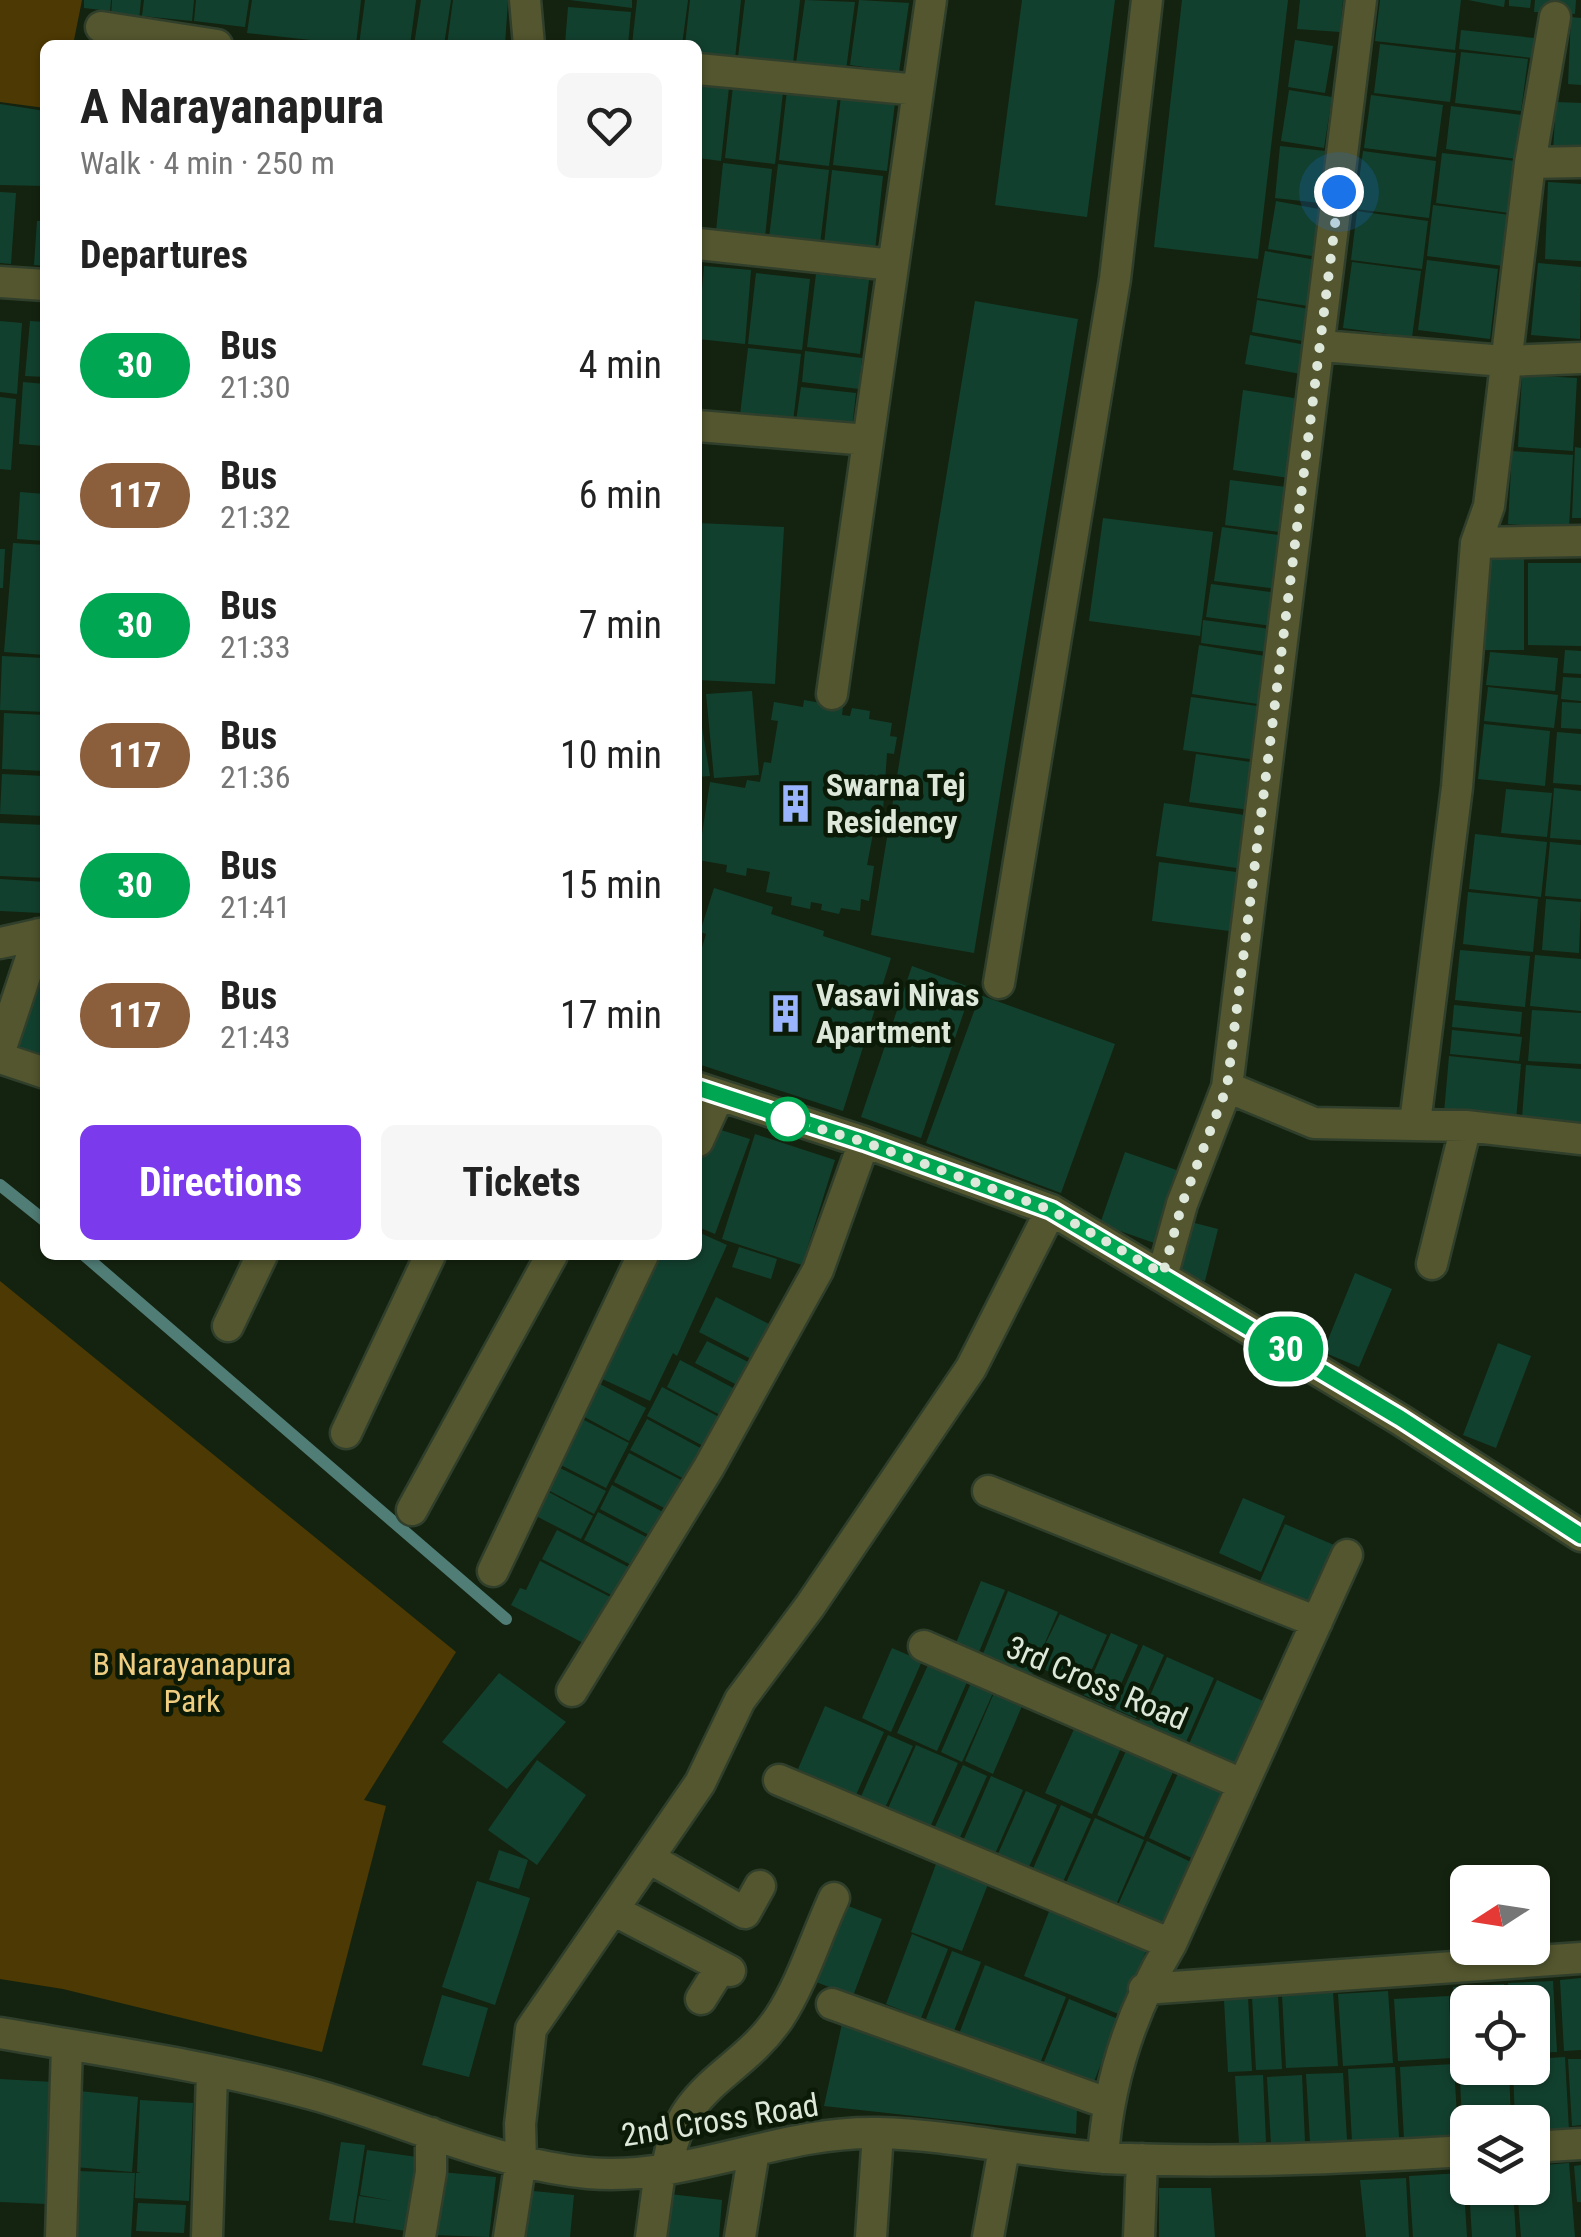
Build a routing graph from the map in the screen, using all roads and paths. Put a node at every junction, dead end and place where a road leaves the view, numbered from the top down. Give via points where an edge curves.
1 (525, 0) edge
2 (931, 0) edge
3 (1147, 0) edge
4 (1361, 0) edge
5 (1555, 17) dead end
6 (102, 27) dead end
7 (184, 40) edge
8 (529, 40) edge
9 (702, 69) edge
10 (918, 90) junction
11 (1530, 162) junction
12 (1581, 162) edge
13 (702, 244) edge
14 (893, 264) junction
15 (0, 282) edge
16 (40, 285) edge
17 (1322, 346) junction
18 (1581, 358) edge
19 (1504, 361) junction
20 (702, 426) edge
21 (868, 440) junction
22 (1581, 540) edge
23 (1476, 543) junction
24 (832, 694) dead end
25 (40, 934) edge
26 (40, 940) edge
27 (0, 944) edge
28 (999, 982) dead end
29 (0, 1055) edge
30 (40, 1072) edge
31 (1227, 1087) junction
32 (708, 1092) edge
33 (702, 1121) edge
34 (1416, 1123) junction
35 (1466, 1126) junction
36 (1581, 1139) edge
37 (864, 1142) junction
38 (1051, 1210) junction
39 (260, 1260) edge
40 (428, 1260) edge
41 (549, 1260) edge
42 (641, 1260) edge
43 (1432, 1264) dead end
44 (1163, 1274) junction
45 (228, 1326) dead end
46 (346, 1434) dead end
47 (988, 1491) dead end
48 (412, 1510) dead end
49 (1581, 1536) edge
50 (1347, 1555) dead end
51 (492, 1571) dead end
52 (1317, 1622) junction
53 (924, 1646) dead end
54 (572, 1692) dead end
55 (778, 1780) dead end
56 (1242, 1784) junction
57 (649, 1858) junction
58 (760, 1886) dead end
59 (834, 1898) dead end
60 (613, 1910) junction
61 (1171, 1944) junction
62 (1581, 1958) edge
63 (1144, 1989) junction
64 (700, 1999) dead end
65 (832, 2004) dead end
66 (0, 2033) edge
67 (66, 2044) junction
68 (212, 2073) junction
69 (1107, 2103) junction
70 (878, 2133) junction
71 (431, 2134) junction
72 (1581, 2144) edge
73 (1550, 2145) edge
74 (1004, 2149) junction
75 (754, 2151) junction
76 (1450, 2152) edge
77 (1103, 2158) junction
78 (1142, 2159) junction
79 (521, 2160) junction
80 (663, 2170) junction
81 (61, 2237) edge
82 (207, 2237) edge
83 (420, 2237) edge
84 (509, 2237) edge
85 (651, 2237) edge
86 (740, 2237) edge
87 (870, 2237) edge
88 (988, 2237) edge
89 (1139, 2237) edge

1 - 8 street
2 - 10 street
3 - 28 street via 1115,279
4 - 17 street
5 - 11 street
6 - 7 street
9 - 10 street
10 - 14 street
11 - 12 street
11 - 19 street
13 - 14 street
14 - 21 street
15 - 16 street
17 - 19 street
17 - 31 street
18 - 19 street
19 - 23 street via 1489,506
20 - 21 street
21 - 24 street
22 - 23 street
23 - 34 street via 1458,787
25 - 27 street
26 - 29 street
29 - 30 street
31 - 34 street via 1314,1123
31 - 44 street
32 - 33 street
32 - 37 street
34 - 35 street
35 - 36 street
35 - 43 street
37 - 38 street
37 - 54 street via 818,1270 709,1467
38 - 44 street
38 - 57 street via 970,1368 740,1700 700,1783
39 - 45 street
40 - 46 street
41 - 48 street
42 - 51 street
44 - 49 street
47 - 52 street
50 - 52 street
52 - 56 street
53 - 56 street, 3rd Cross Road
55 - 61 street
56 - 61 street
57 - 58 street via 745,1912
57 - 60 street
59 - 80 street via 778,2019 700,2094 672,2135
60 - 64 street via 726,1969
60 - 79 street via 530,2030
61 - 63 street
62 - 63 street
63 - 69 street
65 - 69 street
66 - 67 street, 2nd Cross Road
67 - 68 street, 2nd Cross Road
67 - 81 street
68 - 71 street, 2nd Cross Road via 316,2096
68 - 82 street
69 - 77 street
70 - 74 street, 2nd Cross Road
70 - 75 street, 2nd Cross Road
70 - 87 street
71 - 79 street, 2nd Cross Road
71 - 83 street
72 - 73 street
74 - 77 street, 2nd Cross Road
74 - 88 street
75 - 80 street, 2nd Cross Road
75 - 86 street
76 - 78 street, 2nd Cross Road
77 - 78 street, 2nd Cross Road
78 - 89 street
79 - 80 street, 2nd Cross Road via 589,2173
79 - 84 street
80 - 85 street

